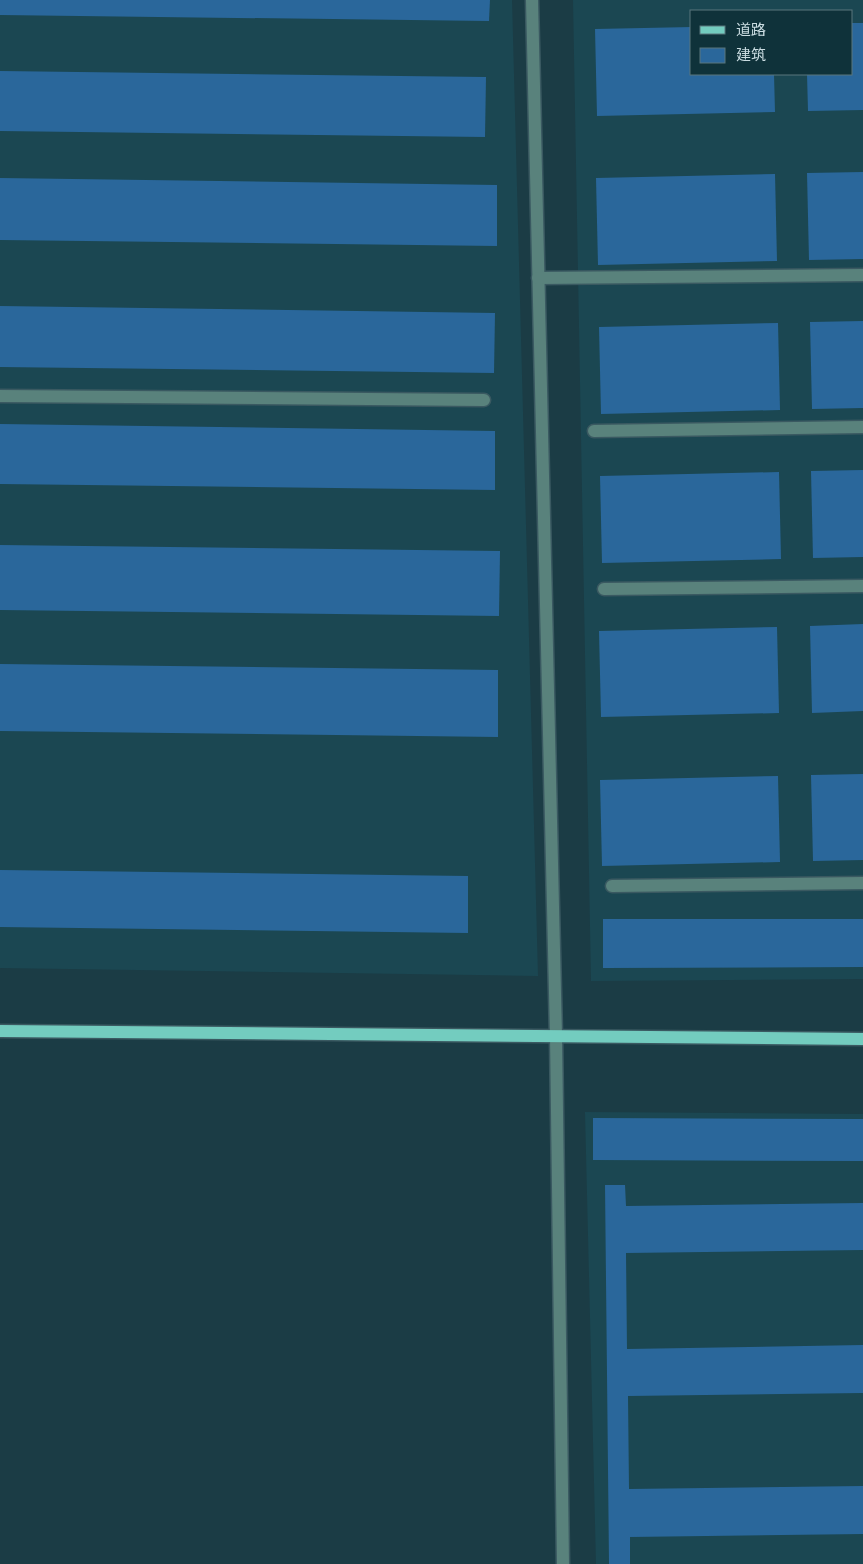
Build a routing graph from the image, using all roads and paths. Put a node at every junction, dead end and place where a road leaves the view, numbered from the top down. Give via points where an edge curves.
1 (532, 0) edge
2 (863, 275) edge
3 (538, 278) junction
4 (0, 396) edge
5 (484, 400) dead end
6 (863, 427) edge
7 (594, 431) dead end
8 (863, 586) edge
9 (604, 589) dead end
10 (863, 883) edge
11 (612, 886) dead end
12 (0, 1031) edge
13 (556, 1036) junction
14 (863, 1039) edge
15 (563, 1564) edge

1 - 3 street
2 - 3 street
3 - 13 street
4 - 5 street
6 - 7 street
8 - 9 street
10 - 11 street
12 - 13 main road
13 - 14 main road
13 - 15 street

